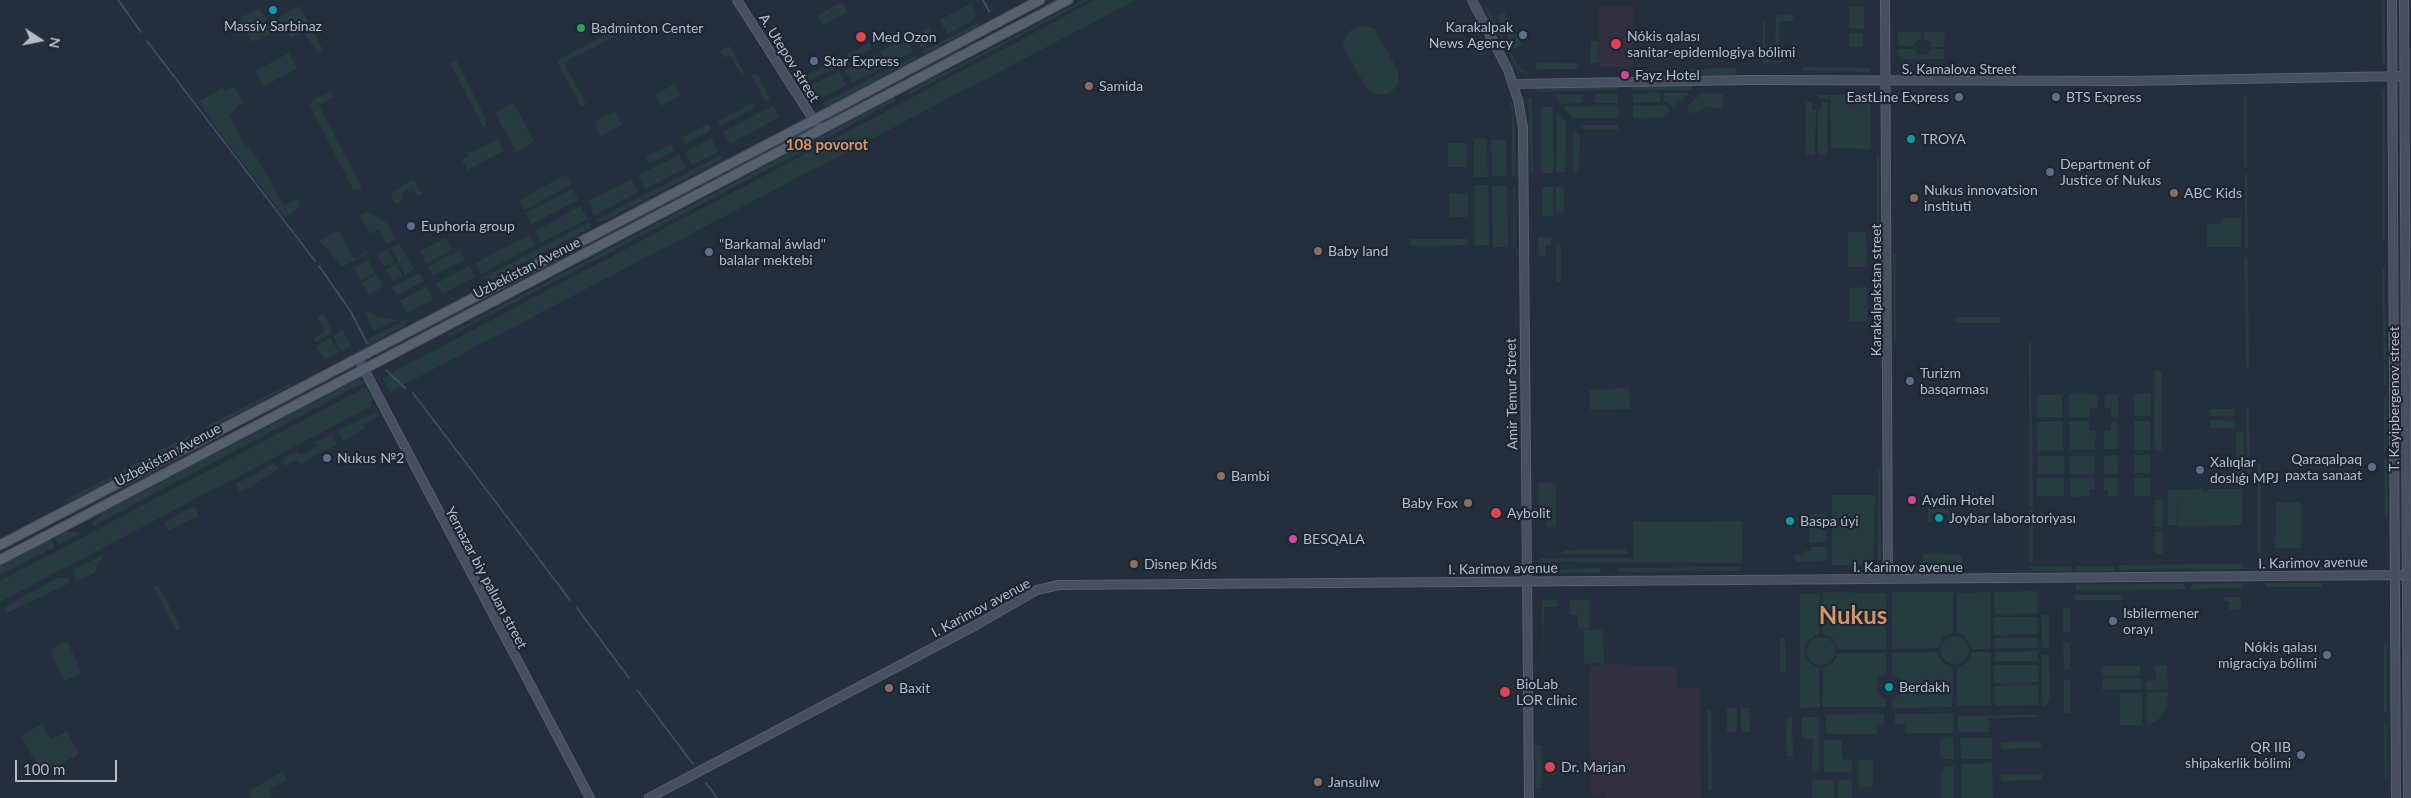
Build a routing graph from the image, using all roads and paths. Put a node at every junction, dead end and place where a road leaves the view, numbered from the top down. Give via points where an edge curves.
1 (737, 0) edge
2 (1040, 0) edge
3 (1068, 0) edge
4 (1472, 0) edge
5 (1885, 0) edge
6 (2392, 0) edge
7 (2404, 0) edge
8 (2404, 76) junction
9 (2392, 77) junction
10 (1885, 81) junction
11 (1514, 84) junction
12 (814, 120) junction
13 (820, 130) junction
14 (358, 358) junction
15 (363, 368) junction
16 (0, 545) edge
17 (0, 560) edge
18 (2394, 574) junction
19 (2409, 575) edge
20 (1888, 579) junction
21 (1526, 581) junction
22 (590, 798) edge
23 (649, 798) edge
24 (1528, 798) edge
25 (2396, 798) edge
26 (2408, 798) edge

1 - 12 main road, A. Utepov street
2 - 12 main road, Uzbekistan Avenue
3 - 13 main road, Uzbekistan Avenue
4 - 11 main road, Amir Temur Street
5 - 10 main road, Karakalpakstan street
6 - 9 main road, T. Kayipbergenov street
7 - 8 main road, T. Kayipbergenov street
8 - 9 main road, S. Kamalova Street
8 - 19 main road, T. Kayipbergenov street
9 - 10 main road, S. Kamalova Street
9 - 18 main road, T. Kayipbergenov street
10 - 11 main road, S. Kamalova Street
10 - 20 main road, Karakalpakstan street
11 - 21 main road, Amir Temur Street via 1522,119 1524,155
12 - 13 main road, A. Utepov street
12 - 14 main road, Uzbekistan Avenue
13 - 15 main road, Uzbekistan Avenue
14 - 15 main road, Yernazar biy paluan street
14 - 16 main road, Uzbekistan Avenue
15 - 17 main road, Uzbekistan Avenue
15 - 22 main road, Yernazar biy paluan street
18 - 19 main road, I. Karimov avenue
18 - 20 main road, I. Karimov avenue
18 - 25 main road, T. Kayipbergenov street
19 - 26 main road, T. Kayipbergenov street
20 - 21 main road, I. Karimov avenue
21 - 23 main road, I. Karimov avenue via 1088,584 1037,590
21 - 24 main road, Amir Temur Street

